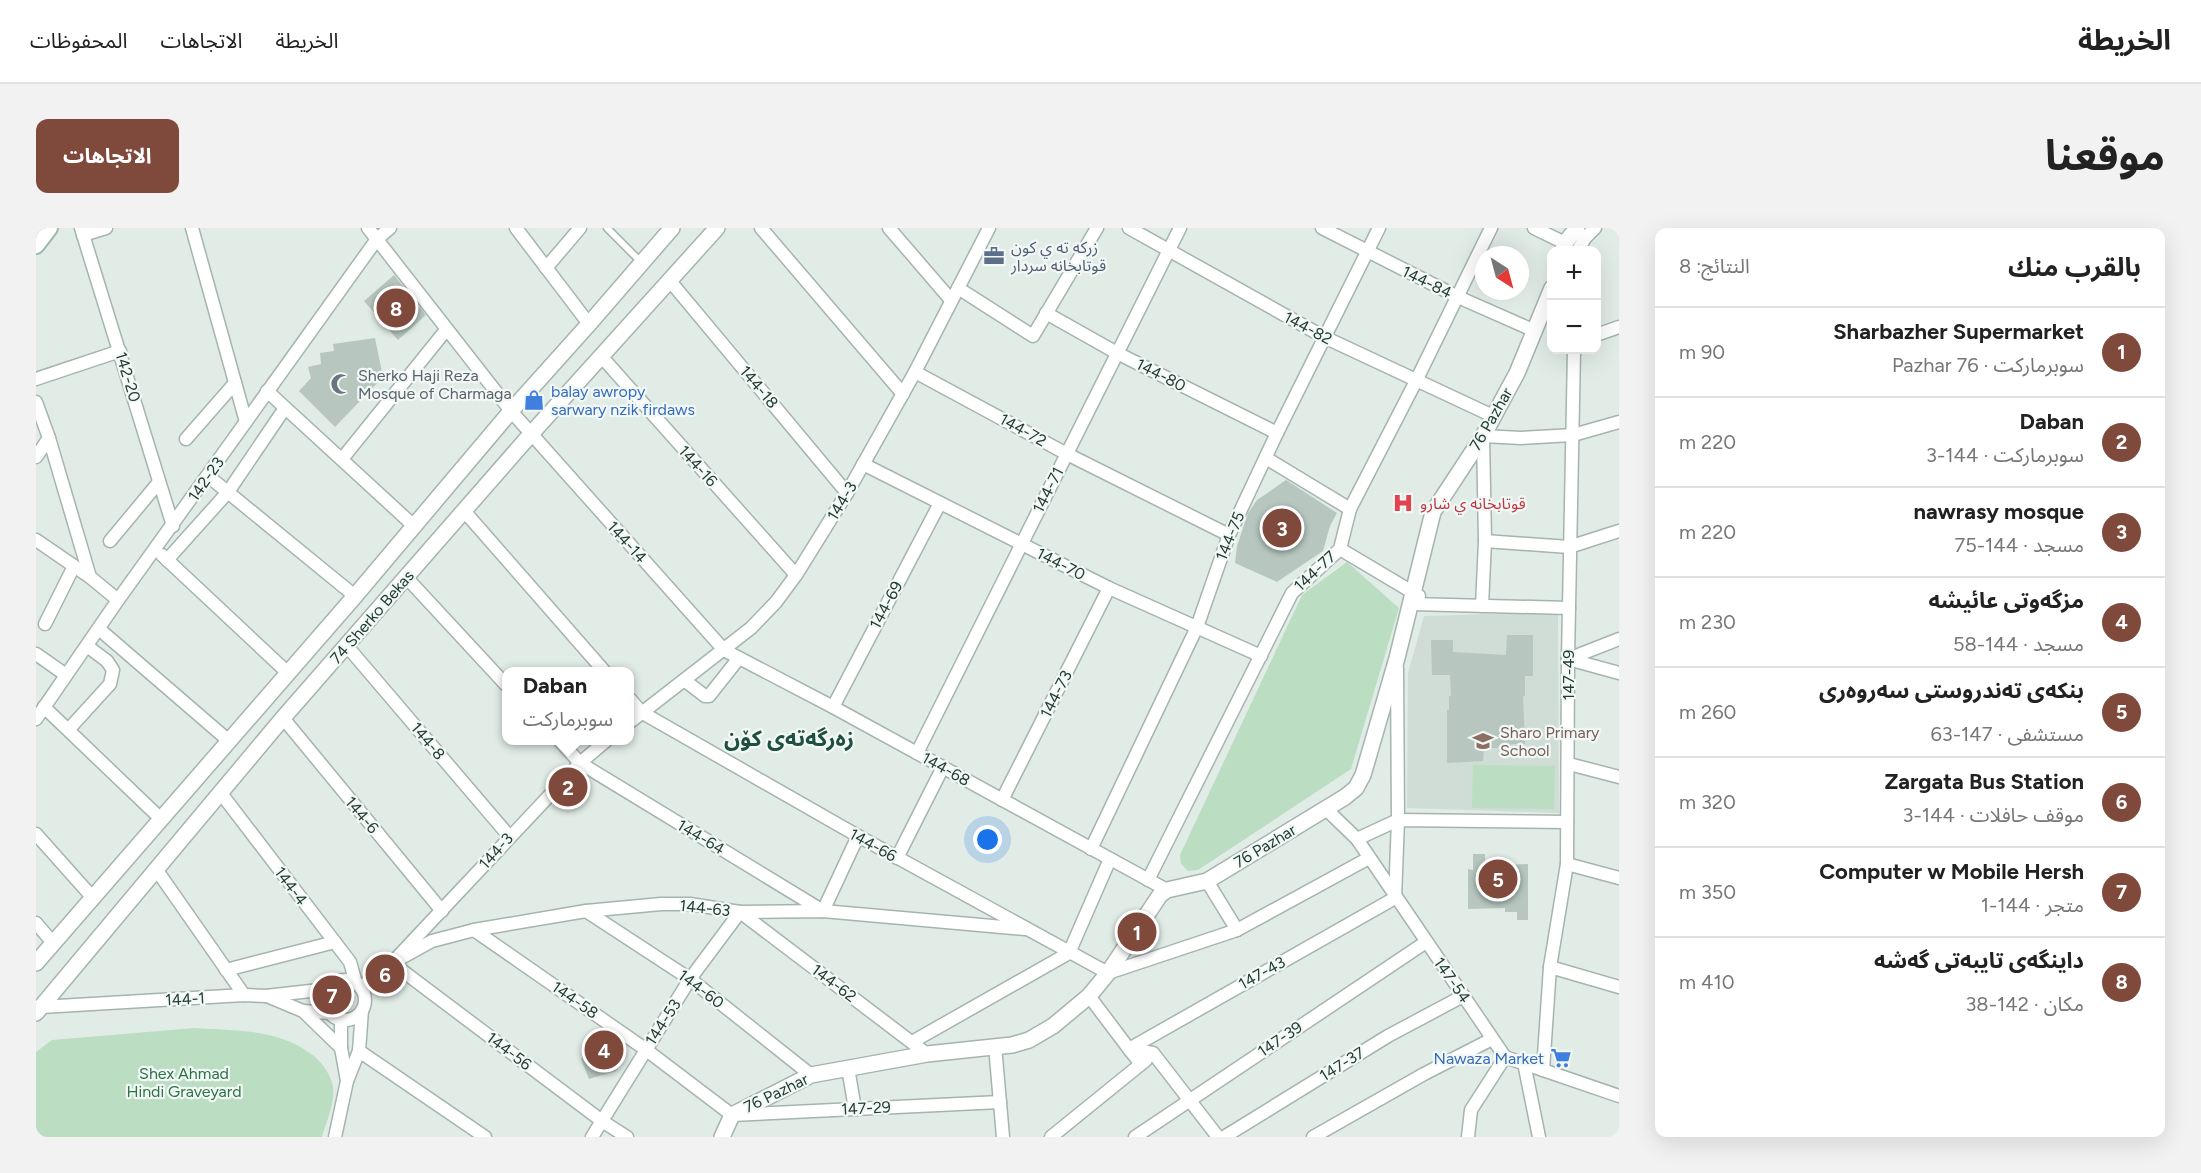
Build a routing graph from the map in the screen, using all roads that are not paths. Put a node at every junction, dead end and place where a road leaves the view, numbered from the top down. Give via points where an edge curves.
1 (49, 228) edge
2 (106, 228) edge
3 (192, 228) edge
4 (368, 228) edge
5 (390, 228) edge
6 (516, 228) edge
7 (580, 228) edge
8 (607, 228) edge
9 (717, 228) edge
10 (761, 228) edge
11 (889, 228) edge
12 (989, 228) edge
13 (1097, 228) edge
14 (1129, 228) edge
15 (1180, 228) edge
16 (1322, 228) edge
17 (1379, 228) edge
18 (1491, 228) edge
19 (1534, 228) edge
20 (1577, 228) edge
21 (1595, 228) edge
22 (666, 230) edge
23 (82, 232) edge
24 (377, 239) junction
25 (36, 245) edge
26 (1566, 246) edge
27 (1570, 246) edge
28 (1572, 246) edge
29 (1169, 251) junction
30 (1367, 252) junction
31 (642, 263) junction
32 (546, 268) junction
33 (670, 281) junction
34 (958, 288) junction
35 (1458, 297) junction
36 (1547, 299) edge
37 (951, 300) junction
38 (1046, 313) junction
39 (590, 324) junction
40 (1619, 327) edge
41 (446, 330) junction
42 (1535, 331) junction
43 (1601, 333) edge
44 (1324, 338) junction
45 (120, 351) junction
46 (1117, 353) junction
47 (1574, 354) edge
48 (601, 356) junction
49 (915, 372) junction
50 (36, 379) edge
51 (1416, 381) junction
52 (235, 383) junction
53 (267, 391) junction
54 (903, 394) junction
55 (36, 402) edge
56 (285, 408) junction
57 (511, 411) junction
58 (1492, 416) junction
59 (38, 418) edge
60 (246, 422) junction
61 (1619, 422) edge
62 (531, 434) junction
63 (1276, 434) junction
64 (1573, 435) junction
65 (1483, 436) junction
66 (49, 438) junction
67 (186, 439) dead end
68 (1066, 454) junction
69 (36, 457) edge
70 (1266, 458) junction
71 (342, 459) junction
72 (863, 464) junction
73 (208, 476) junction
74 (159, 482) junction
75 (228, 492) junction
76 (847, 493) junction
77 (940, 503) junction
78 (1350, 509) junction
79 (465, 512) junction
80 (173, 526) junction
81 (414, 526) junction
82 (1619, 531) edge
83 (1229, 536) junction
84 (36, 540) edge
85 (110, 541) dead end
86 (1485, 541) junction
87 (1021, 544) junction
88 (1569, 547) junction
89 (1340, 549) junction
90 (156, 550) junction
91 (167, 560) junction
92 (74, 566) junction
93 (796, 576) junction
94 (90, 577) junction
95 (406, 577) junction
96 (1109, 588) junction
97 (355, 596) junction
98 (1413, 598) junction
99 (118, 600) junction
100 (1482, 606) junction
101 (1569, 608) junction
102 (45, 624) dead end
103 (1197, 627) junction
104 (99, 629) junction
105 (1619, 639) edge
106 (346, 645) junction
107 (87, 646) junction
108 (724, 650) junction
109 (36, 654) edge
110 (1262, 656) junction
111 (739, 658) junction
112 (1397, 658) junction
113 (1568, 659) junction
114 (601, 667) edge
115 (288, 673) junction
116 (1619, 673) edge
117 (66, 675) junction
118 (502, 680) edge
119 (684, 680) junction
120 (634, 704) edge
121 (44, 707) junction
122 (833, 707) junction
123 (641, 712) junction
124 (283, 718) junction
125 (634, 718) edge
126 (36, 719) edge
127 (69, 729) junction
128 (229, 741) junction
129 (563, 745) edge
130 (602, 745) edge
131 (916, 753) junction
132 (580, 763) junction
133 (1569, 764) junction
134 (943, 767) junction
135 (1619, 777) edge
136 (220, 792) junction
137 (1002, 800) junction
138 (1326, 809) junction
139 (161, 819) junction
140 (1398, 820) junction
141 (1567, 822) junction
142 (36, 834) edge
143 (509, 836) junction
144 (858, 836) junction
145 (1357, 839) junction
146 (1091, 849) junction
147 (897, 858) junction
148 (1369, 858) junction
149 (1110, 859) junction
150 (1567, 864) junction
151 (156, 869) junction
152 (1619, 878) edge
153 (1148, 880) junction
154 (1207, 881) junction
155 (1167, 890) junction
156 (93, 898) junction
157 (1395, 898) junction
158 (442, 911) junction
159 (586, 911) junction
160 (823, 911) junction
161 (740, 912) junction
162 (36, 923) edge
163 (1025, 929) junction
164 (474, 930) junction
165 (1237, 930) junction
166 (335, 942) junction
167 (1426, 942) junction
168 (53, 943) junction
169 (1069, 953) junction
170 (36, 963) edge
171 (391, 965) junction
172 (1550, 967) junction
173 (226, 970) junction
174 (1108, 973) junction
175 (690, 979) junction
176 (1619, 987) edge
177 (328, 989) junction
178 (361, 994) junction
179 (244, 995) junction
180 (266, 996) junction
181 (1089, 996) junction
182 (1463, 996) junction
183 (38, 1008) edge
184 (303, 1011) junction
185 (335, 1016) junction
186 (1492, 1039) junction
187 (912, 1042) junction
188 (995, 1046) junction
189 (341, 1048) junction
190 (645, 1049) junction
191 (359, 1051) junction
192 (1145, 1052) junction
193 (927, 1054) junction
194 (1505, 1057) junction
195 (1524, 1064) junction
196 (848, 1068) junction
197 (1543, 1070) junction
198 (811, 1075) junction
199 (347, 1081) junction
200 (1619, 1096) edge
201 (1190, 1100) junction
202 (1000, 1102) junction
203 (855, 1109) junction
204 (732, 1115) junction
205 (602, 1121) junction
206 (336, 1136) edge
207 (1466, 1136) edge
208 (485, 1137) edge
209 (592, 1137) edge
210 (627, 1137) edge
211 (722, 1137) edge
212 (1003, 1137) edge
213 (1051, 1137) edge
214 (1135, 1137) edge
215 (1218, 1137) edge
216 (1224, 1137) edge
217 (1313, 1137) edge
218 (1539, 1137) edge

1 - 25 main road
2 - 23 street
3 - 52 street
4 - 24 street, 144-14
5 - 24 street, 142-23
6 - 32 street
7 - 32 street
8 - 31 lane
9 - 33 street, 74 Sherko Bekas
10 - 54 street
11 - 37 street
12 - 34 street, 144-3
13 - 38 street
14 - 29 street, 144-82
15 - 29 street, 144-71
16 - 30 street, 144-84
17 - 30 street, 144-75
18 - 35 street, 144-77
19 - 26 street
20 - 27 street
21 - 28 street
22 - 31 street, 74 Sherko Bekas
23 - 45 street, 142-20
24 - 41 street, 144-14
24 - 53 street, 142-23
29 - 44 street, 144-82
29 - 46 street, 144-71
30 - 35 street, 144-84
30 - 44 street, 144-75
31 - 39 street, 74 Sherko Bekas
32 - 39 street
33 - 48 street, 74 Sherko Bekas
33 - 76 street, 144-18
34 - 37 street, 144-3
34 - 38 street via 1033,336
35 - 42 street, 144-84
35 - 51 street, 144-77
36 - 42 street, 76 Pazhar
37 - 49 street, 144-3
38 - 46 street, 144-80
39 - 57 street, 74 Sherko Bekas
40 - 43 street
41 - 57 street, 144-14
41 - 71 street
42 - 58 street, 76 Pazhar
44 - 51 street, 144-82
44 - 63 street, 144-75
45 - 50 street
45 - 74 street, 142-20
46 - 63 street, 144-80
46 - 68 street, 144-71
47 - 64 street, 147-49
48 - 62 street, 74 Sherko Bekas
48 - 93 street, 144-16
49 - 54 street, 144-3
49 - 68 street, 144-72
51 - 58 street, 144-82
51 - 78 street, 144-77
52 - 60 street
52 - 67 street
53 - 56 street
53 - 60 street, 142-23
54 - 72 street, 144-3
55 - 59 street
56 - 71 street
56 - 75 street
57 - 62 street, 144-14
57 - 81 street, 74 Sherko Bekas
58 - 65 street, 76 Pazhar
59 - 66 street
60 - 73 street, 142-23
61 - 64 street
62 - 79 street, 74 Sherko Bekas
62 - 108 street, 144-14
63 - 70 street, 144-75
64 - 65 street
64 - 88 street, 147-49
65 - 86 street
65 - 98 street, 76 Pazhar via 1433,512
66 - 69 street
66 - 94 street
68 - 83 street, 144-72
68 - 87 street, 144-71
70 - 78 street
70 - 83 street, 144-75
71 - 81 street
72 - 76 street, 144-3
72 - 77 street, 144-70
73 - 75 street
73 - 80 street, 142-23
74 - 80 street, 142-20
74 - 85 street
75 - 91 street
75 - 97 street
76 - 93 street, 144-3
77 - 87 street, 144-70
77 - 122 street, 144-69
78 - 89 street, 144-77
79 - 95 street, 74 Sherko Bekas
79 - 114 street
80 - 90 street, 142-23
81 - 97 street, 74 Sherko Bekas
82 - 88 street
83 - 103 street, 144-75
84 - 92 street
86 - 88 street
86 - 100 street
87 - 96 street, 144-70
87 - 131 street, 144-71
88 - 101 street, 147-49
89 - 98 street
89 - 110 street, 144-77 via 1292,593
90 - 91 street
90 - 99 street, 142-23
91 - 115 street
92 - 94 street
92 - 102 street
93 - 108 street, 144-3 via 751,628
94 - 99 street
95 - 106 street, 74 Sherko Bekas
95 - 118 street
96 - 103 street, 144-70
96 - 137 street, 144-73
97 - 115 street, 74 Sherko Bekas
98 - 100 street via 1433,604
98 - 112 street, 76 Pazhar
99 - 104 street, 142-23
100 - 101 street
101 - 113 street, 147-49
103 - 110 street, 144-70
103 - 146 street, 144-75
104 - 107 street, 142-23
104 - 128 street
105 - 113 street
106 - 124 street, 74 Sherko Bekas
106 - 143 street, 144-8
107 - 117 street, 142-23
107 - 127 street via 113,670 110,684
108 - 111 street, 144-68
108 - 119 street, 144-3
109 - 117 street
110 - 153 street, 144-77
111 - 119 street via 709,696
111 - 122 street, 144-68
112 - 138 street, 76 Pazhar via 1363,775 1351,792
112 - 140 street
113 - 116 street
113 - 133 street, 147-49
115 - 128 street, 74 Sherko Bekas
117 - 121 street, 142-23
119 - 123 street, 144-3
120 - 123 street
121 - 126 street, 142-23
121 - 127 street
122 - 131 street, 144-68
123 - 125 street, 144-3
123 - 144 street, 144-66
124 - 136 street, 74 Sherko Bekas
124 - 158 street, 144-6
127 - 139 street
128 - 139 street, 74 Sherko Bekas
129 - 132 street, 144-64
130 - 132 street, 144-3
131 - 134 street, 144-68
132 - 143 street, 144-3
132 - 160 street, 144-64
133 - 135 street
133 - 141 street, 147-49
134 - 137 street, 144-68
134 - 147 street
136 - 151 street, 74 Sherko Bekas
136 - 166 street, 144-4
137 - 146 street, 144-68
138 - 145 street, 147-54
138 - 154 street, 76 Pazhar
139 - 156 street, 74 Sherko Bekas
140 - 141 street
140 - 145 street
140 - 157 street
141 - 150 street, 147-49
142 - 156 street
143 - 158 street, 144-3
144 - 147 street, 144-66
144 - 160 street
145 - 148 street, 147-54
146 - 149 street, 144-68
147 - 163 street, 144-66
148 - 157 street, 147-54
148 - 165 street
149 - 153 street, 144-68
149 - 169 street
150 - 152 street
150 - 172 street, 147-49
151 - 173 street
151 - 183 street, 74 Sherko Bekas
153 - 155 street, 144-68
154 - 155 street, 76 Pazhar
154 - 165 street
155 - 174 street, 76 Pazhar via 1153,904
156 - 168 street, 74 Sherko Bekas
157 - 167 street, 147-54
157 - 192 street, 147-43
158 - 171 street, 144-3
159 - 161 street, 144-63 via 690,904
159 - 164 street, 144-63
159 - 175 street, 144-60
160 - 161 street, 144-63
160 - 163 street, 144-63
161 - 175 street, 144-53
161 - 187 street, 144-62
162 - 168 street
163 - 169 street, 144-66
164 - 171 street, 144-63 via 432,941
164 - 190 street, 144-58
165 - 174 street
166 - 173 street
166 - 178 street, 144-4 via 350,962
167 - 182 street, 147-54
167 - 201 street, 147-39
168 - 170 street, 74 Sherko Bekas
169 - 174 street, 144-66
169 - 187 street
171 - 178 street, 144-3
171 - 205 street, 144-56
172 - 176 street
172 - 197 street, 147-49
173 - 179 street
174 - 181 street, 76 Pazhar
175 - 190 street, 144-53
175 - 198 street, 144-60
177 - 178 street, 144-1 via 344,980
177 - 180 street, 144-1
177 - 185 street via 325,1001
178 - 185 street via 353,1018
178 - 191 street
179 - 180 street, 144-1
179 - 183 street, 144-1
180 - 184 street
181 - 188 street, 76 Pazhar via 1029,1040
181 - 192 street via 1129,1049
182 - 186 street, 147-54
182 - 216 street, 147-37 via 1389,1036
184 - 185 street
184 - 189 street
185 - 189 street
186 - 194 street, 147-54
186 - 217 street
187 - 193 street, 144-62
188 - 193 street, 76 Pazhar
188 - 202 street
189 - 199 street
190 - 204 street, 144-58
190 - 205 street, 144-53
191 - 199 street
191 - 208 street
192 - 201 street
192 - 213 street, 147-43
193 - 196 street, 76 Pazhar
194 - 195 street
194 - 207 street via 1471,1110
195 - 197 street
195 - 218 street
196 - 198 street, 76 Pazhar
196 - 203 street
197 - 200 street
198 - 204 street, 76 Pazhar
199 - 206 street
201 - 214 street, 147-39
201 - 215 street
202 - 203 street, 147-29
202 - 212 street
203 - 204 street, 147-29
204 - 211 street, 76 Pazhar
205 - 209 street, 144-53
205 - 210 street, 144-56

